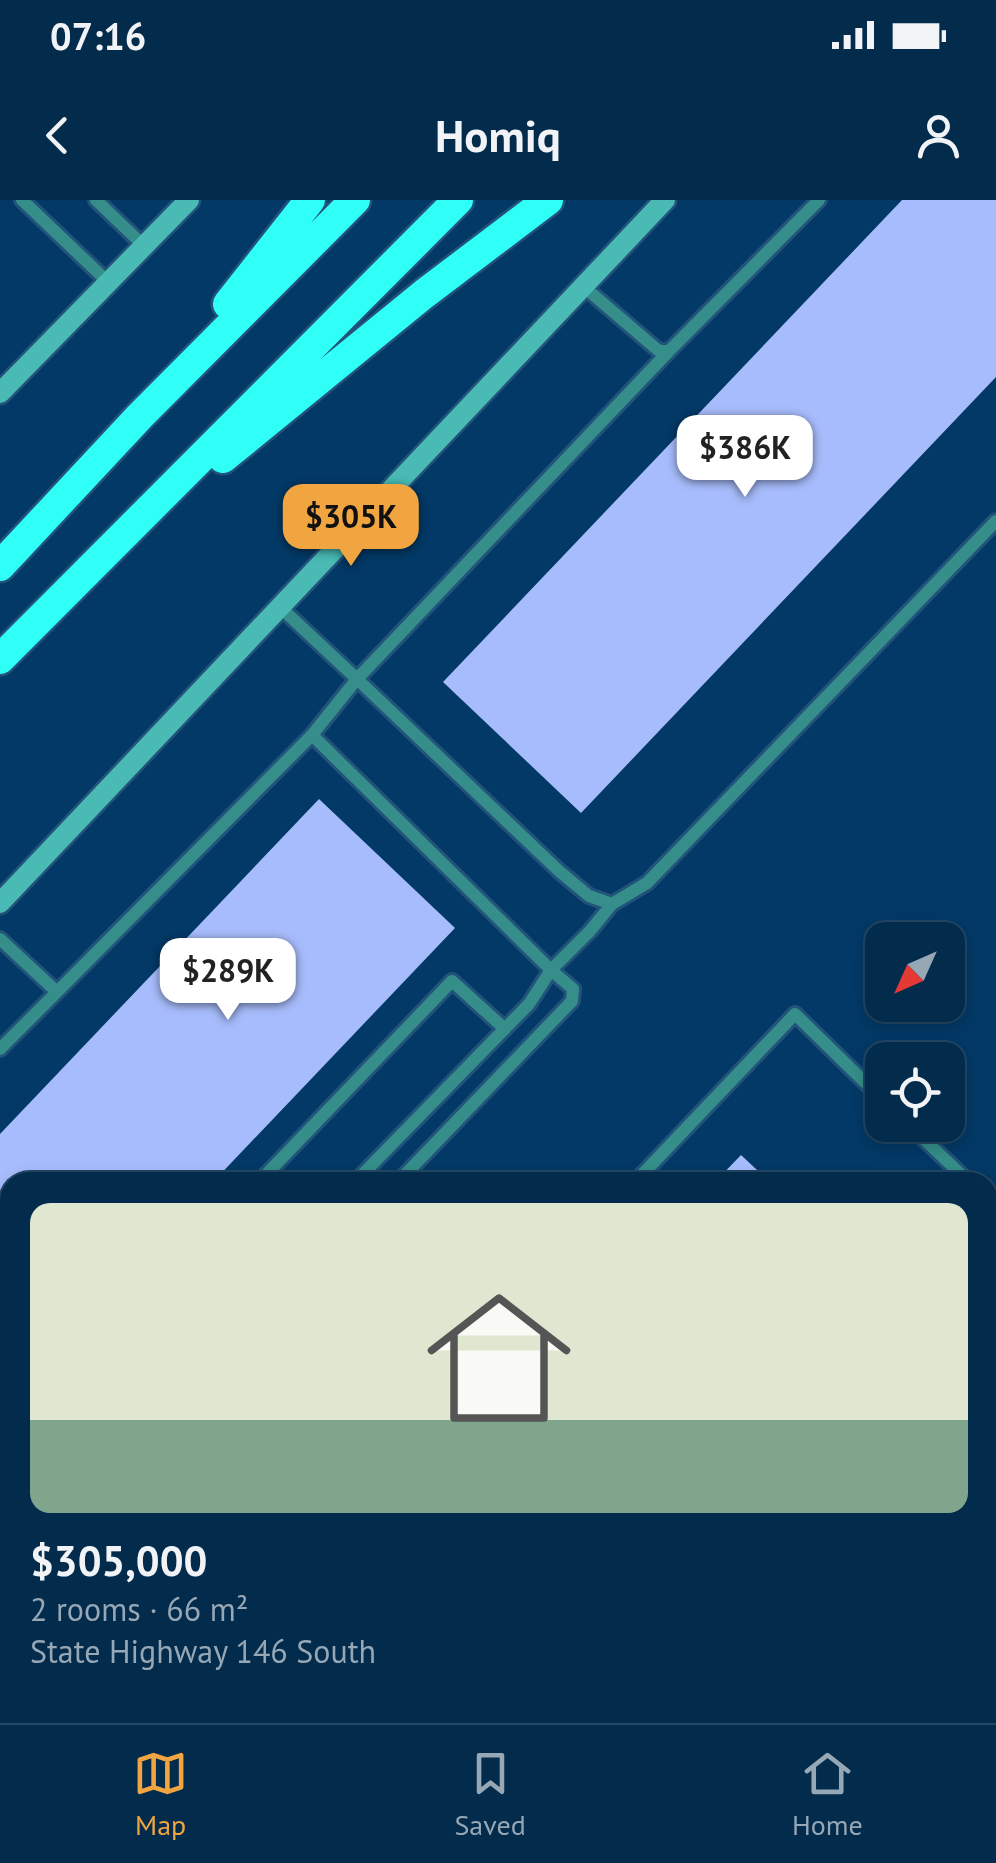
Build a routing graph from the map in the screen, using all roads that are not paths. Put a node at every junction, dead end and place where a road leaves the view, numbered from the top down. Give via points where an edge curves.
1 (22, 200) edge
2 (96, 200) edge
3 (189, 200) edge
4 (310, 200) edge
5 (355, 200) edge
6 (458, 200) edge
7 (548, 200) edge
8 (665, 200) edge
9 (819, 200) edge
10 (144, 246) junction
11 (108, 282) junction
12 (584, 286) junction
13 (669, 352) junction
14 (0, 393) edge
15 (140, 416) junction
16 (996, 521) edge
17 (0, 566) edge
18 (89, 568) junction
19 (280, 607) junction
20 (0, 659) edge
21 (357, 679) junction
22 (312, 735) junction
23 (0, 903) edge
24 (612, 904) junction
25 (0, 939) edge
26 (551, 970) junction
27 (56, 992) junction
28 (504, 1029) junction
29 (0, 1049) edge
30 (865, 1082) edge
31 (928, 1142) edge
32 (269, 1172) edge
33 (365, 1172) edge
34 (408, 1172) edge
35 (645, 1172) edge
36 (959, 1172) edge

1 - 11 lane
2 - 10 lane
3 - 10 main road
4 - 15 highway
5 - 15 highway
6 - 18 highway
7 - 18 highway
8 - 12 main road
9 - 13 lane
10 - 11 main road
11 - 14 main road
12 - 13 lane
12 - 19 main road
13 - 21 lane
15 - 17 highway
16 - 24 lane via 647,882
18 - 20 highway
19 - 21 lane
19 - 23 main road
21 - 22 lane
21 - 24 lane via 560,871 589,896
22 - 26 lane
22 - 27 lane
24 - 26 lane
25 - 27 lane
26 - 28 lane
26 - 34 lane via 573,989 572,1001
27 - 29 lane
28 - 32 lane via 452,980
28 - 33 lane
30 - 35 lane via 795,1014
31 - 36 lane

